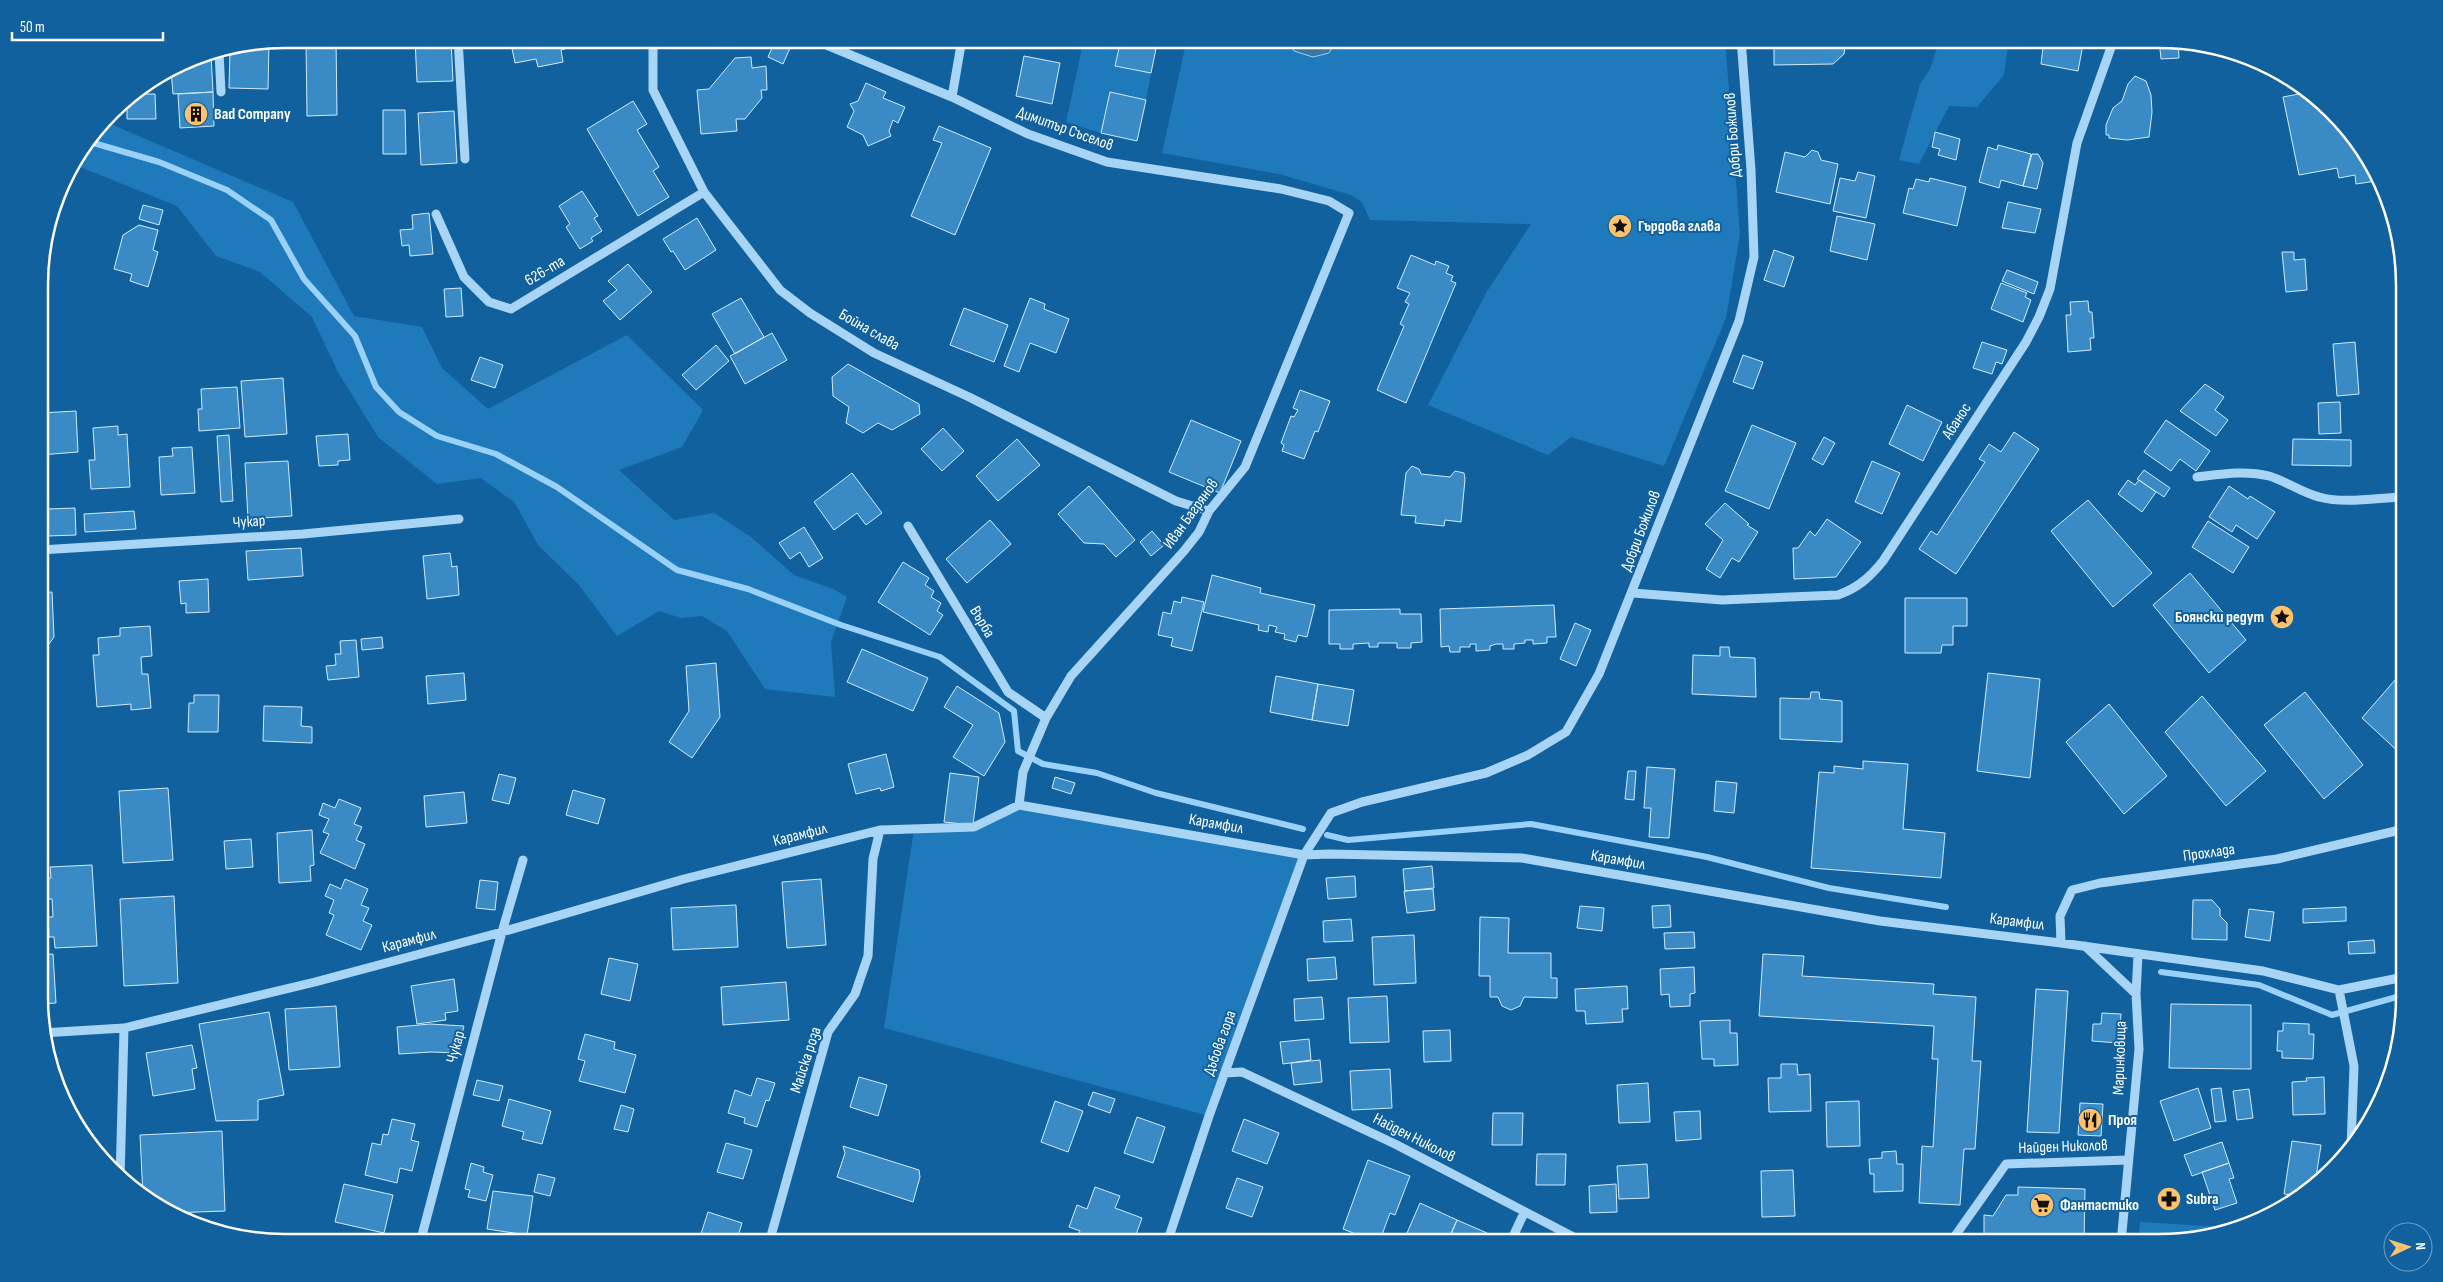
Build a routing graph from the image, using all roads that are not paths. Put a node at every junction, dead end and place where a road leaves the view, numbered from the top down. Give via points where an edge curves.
1 (459, 48) edge
2 (653, 48) edge
3 (834, 48) edge
4 (960, 48) edge
5 (1742, 48) edge
6 (2111, 48) edge
7 (220, 57) edge
8 (221, 92) dead end
9 (952, 97) junction
10 (465, 159) dead end
11 (704, 192) junction
12 (1349, 213) joint
13 (436, 214) dead end
14 (2197, 477) dead end
15 (2396, 497) edge
16 (1209, 512) junction
17 (459, 519) dead end
18 (908, 526) dead end
19 (48, 550) edge
20 (1633, 593) junction
21 (1046, 718) junction
22 (1019, 805) junction
23 (880, 830) junction
24 (2396, 831) edge
25 (1304, 855) junction
26 (524, 860) dead end
27 (502, 932) junction
28 (2061, 943) junction
29 (2085, 946) junction
30 (2138, 955) junction
31 (2396, 979) edge
32 (2340, 990) junction
33 (2136, 994) junction
34 (124, 1028) junction
35 (51, 1032) edge
36 (1225, 1073) junction
37 (2351, 1134) edge
38 (2128, 1160) junction
39 (120, 1168) edge
40 (1524, 1212) junction
41 (422, 1234) edge
42 (772, 1234) edge
43 (1170, 1234) edge
44 (1514, 1234) edge
45 (1567, 1234) edge
46 (1956, 1234) edge
47 (2122, 1234) edge

1 - 10 street
2 - 11 street, Бойна слава via 654,90
3 - 9 street, Димитър Съселов
4 - 9 street
5 - 20 street, Добри Божилов via 1752,170 1754,257 1739,321
6 - 20 street, Абанос via 2077,143 2050,289 2039,317 2021,350 1871,576 1856,589 1838,595 1722,600
7 - 8 street
9 - 12 street, Димитър Съселов via 1028,134 1106,162 1281,189 1329,201
11 - 13 street, 626-та via 511,309 489,302 464,277
11 - 16 street, Бойна слава via 780,290 810,313 874,353 970,397 1176,501
12 - 16 street, Иван Багрянов via 1245,467
14 - 15 street via 2242,472 2270,476 2318,497 2334,500
16 - 21 street, Иван Багрянов via 1184,551 1071,676
17 - 19 street, Чукар via 303,534
18 - 21 street, Върба via 1008,692
20 - 25 street, Добри Божилов via 1600,674 1566,732 1528,755 1486,773 1362,802 1331,813
21 - 22 street, Иван Багрянов via 1023,772
22 - 23 street, Карамфил via 974,828
22 - 25 street, Карамфил
23 - 27 street, Карамфил via 684,879
23 - 42 street, Майска роза via 873,859 868,956 855,994 828,1032
24 - 28 street, Прохлада via 2277,859 2072,890 2060,916
25 - 28 street, Карамфил via 1522,858 1880,921
25 - 36 street, Дъбова гора
26 - 27 street, Чукар
27 - 34 street, Карамфил
27 - 41 street, Чукар
28 - 29 street, Карамфил
29 - 30 street, Карамфил
29 - 33 street
30 - 32 street, Карамфил via 2263,971
30 - 33 street, Маринковица
31 - 32 street, Карамфил
32 - 37 street via 2354,1066
33 - 38 street, Маринковица via 2139,1049
34 - 35 street, Карамфил
34 - 39 street
36 - 40 street, Найден Николов via 1242,1072 1395,1144
36 - 43 street, Дъбова гора
38 - 46 street, Найден Николов via 2006,1164
38 - 47 street, Маринковица
40 - 44 street
40 - 45 street, Найден Николов

